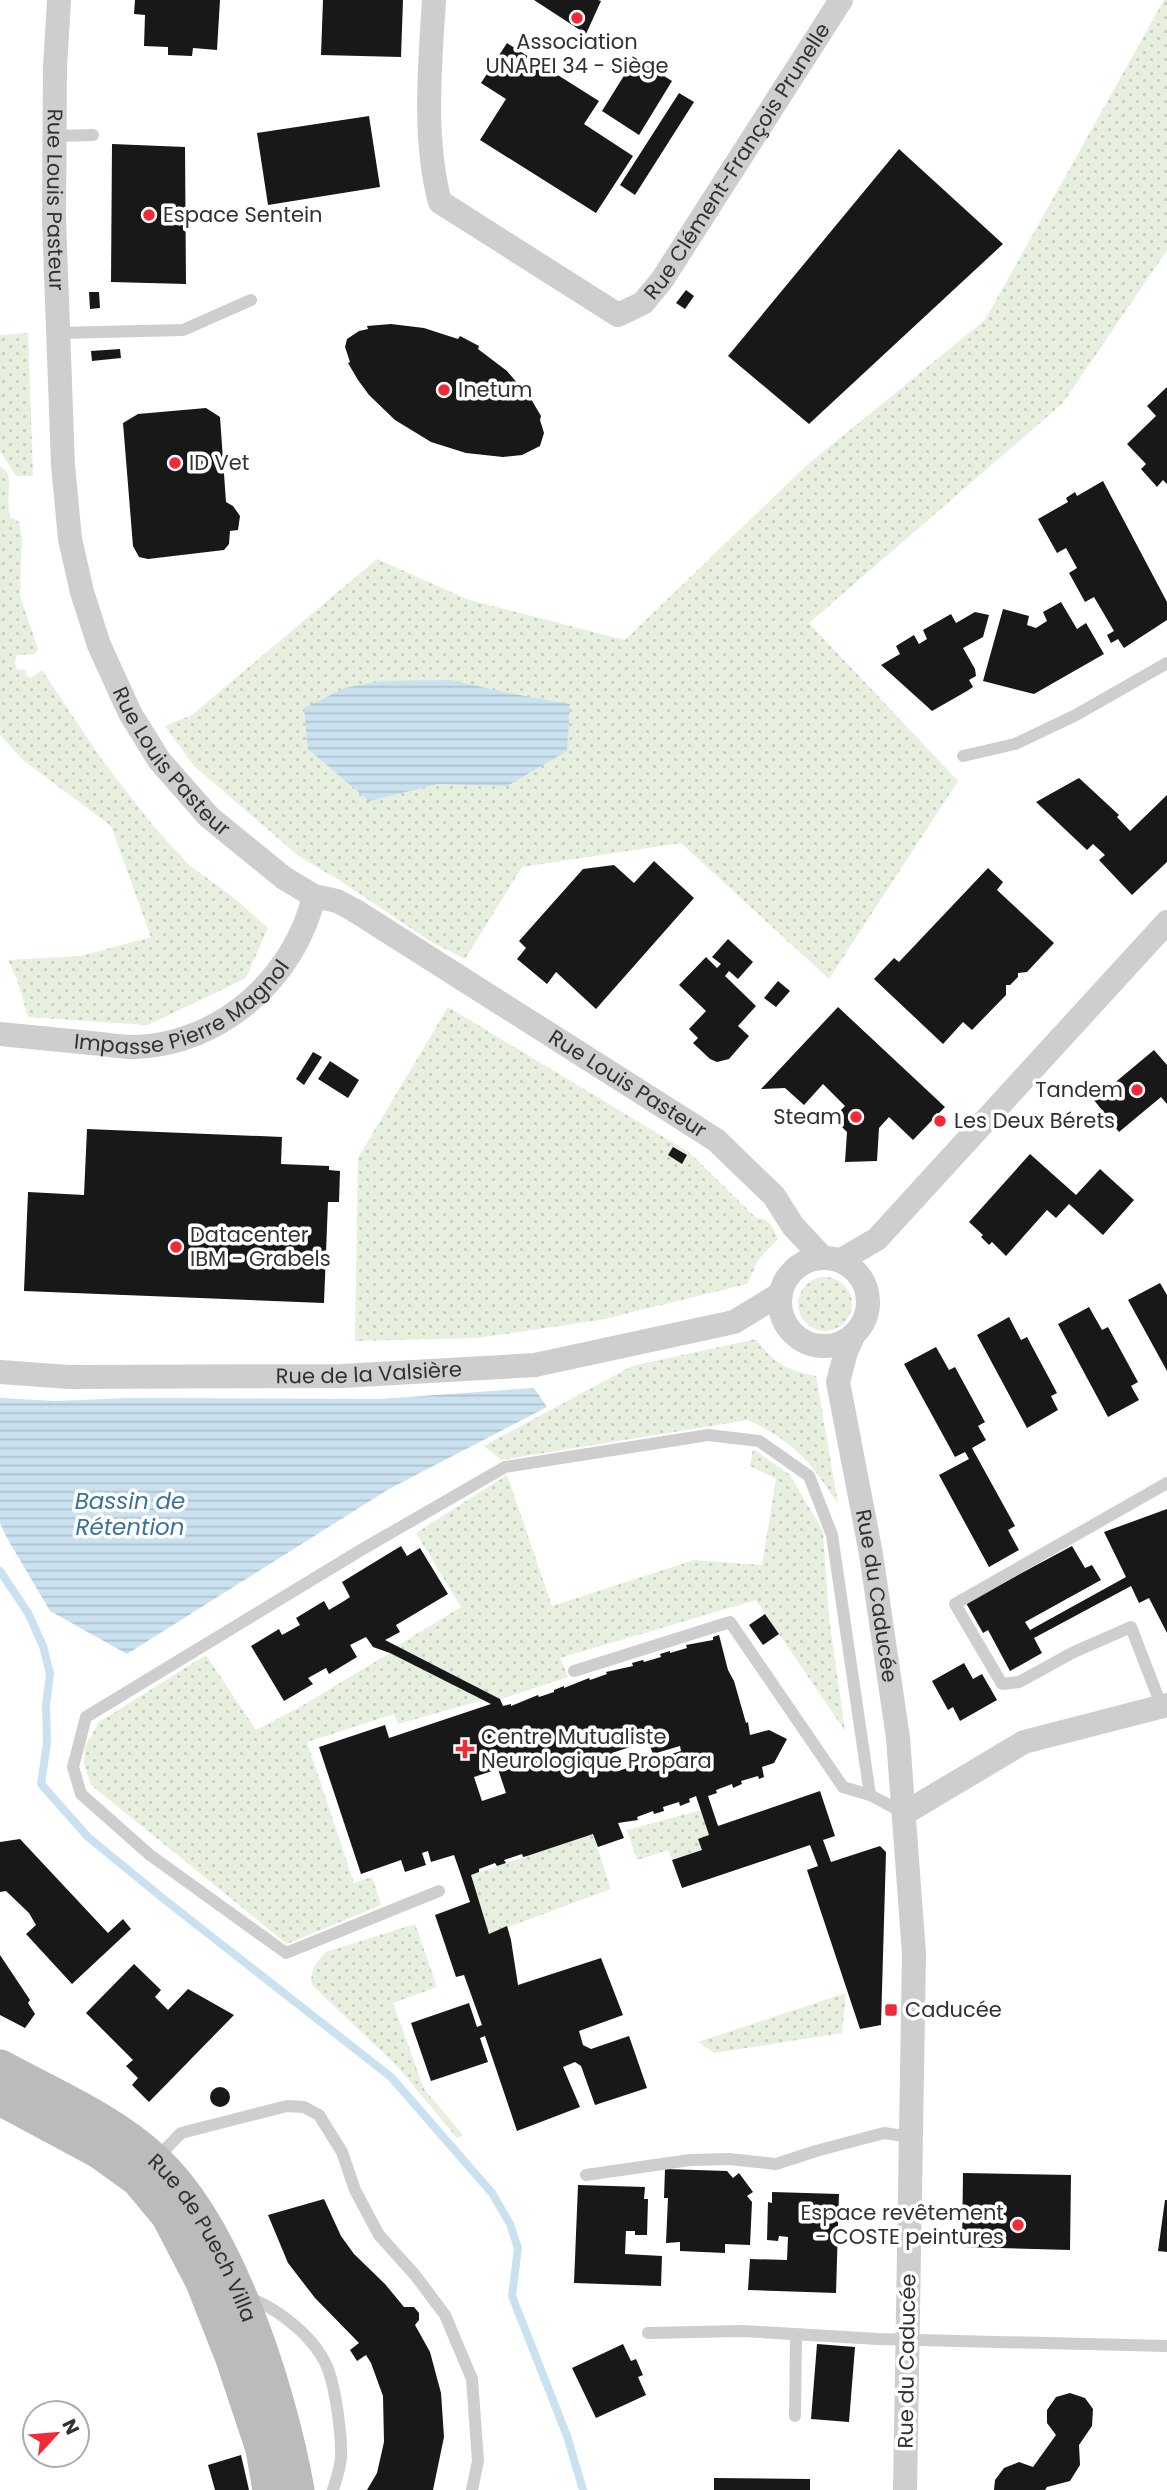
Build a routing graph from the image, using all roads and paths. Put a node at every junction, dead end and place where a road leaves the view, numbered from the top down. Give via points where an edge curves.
1 (59, 0) edge
2 (433, 0) edge
3 (841, 0) edge
4 (93, 135) dead end
5 (55, 136) junction
6 (251, 300) dead end
7 (58, 333) junction
8 (1167, 663) edge
9 (963, 755) dead end
10 (314, 896) junction
11 (1167, 922) edge
12 (0, 1034) edge
13 (793, 1226) junction
14 (877, 1239) junction
15 (832, 1259) junction
16 (782, 1288) junction
17 (867, 1289) junction
18 (734, 1322) junction
19 (799, 1336) junction
20 (853, 1336) junction
21 (0, 1372) edge
22 (838, 1382) junction
23 (1167, 1483) edge
24 (574, 1671) dead end
25 (1164, 1705) edge
26 (870, 1795) junction
27 (905, 1813) junction
28 (439, 1891) dead end
29 (0, 2067) edge
30 (0, 2098) edge
31 (911, 2137) junction
32 (155, 2161) junction
33 (586, 2175) dead end
34 (236, 2293) junction
35 (648, 2333) dead end
36 (796, 2335) junction
37 (908, 2340) junction
38 (1167, 2346) edge
39 (794, 2416) dead end
40 (270, 2490) edge
41 (297, 2490) edge
42 (333, 2490) edge
43 (472, 2490) edge
44 (905, 2490) edge

1 - 5 street, Rue Louis Pasteur
2 - 3 street, Rue Clément-François Prunelle via 430,112 433,177 440,202 618,315 643,303 662,280
4 - 5 lane
5 - 7 street, Rue Louis Pasteur
6 - 7 lane via 183,330
7 - 10 street, Rue Louis Pasteur via 70,539 99,645 130,713 159,761 209,817 266,865
8 - 9 lane via 1016,744
10 - 12 street, Impasse Pierre Magnol via 288,958 272,980 243,1008 209,1029 179,1040 134,1047
10 - 13 street, Rue Louis Pasteur via 354,910 716,1140 774,1196
11 - 14 street
13 - 15 street, Rue Louis Pasteur
13 - 16 street
14 - 15 street
14 - 17 street
15 - 16 street via 800,1264
15 - 17 street via 852,1267
16 - 18 street, Rue de la Valsière
16 - 19 street via 783,1319
17 - 20 street via 867,1314
18 - 19 street, Rue de la Valsière
18 - 21 street, Rue de la Valsière via 535,1365 455,1371 83,1377
19 - 20 street via 832,1346
19 - 22 street, Rue du Caducée
20 - 22 street, Rue du Caducée
22 - 27 street, Rue du Caducée via 871,1554
23 - 25 lane via 955,1604 1002,1685 1019,1682 1131,1627
24 - 26 lane via 730,1622 844,1787
25 - 27 street via 1024,1742
26 - 27 lane
26 - 28 lane via 832,1535 809,1476 759,1441 708,1435 505,1466 86,1717 73,1767 80,1794 120,1829 286,1953
27 - 31 street, Rue du Caducée via 914,1954
29 - 32 main road, Rue de Puech Villa via 131,2141
30 - 40 main road, Rue de Puech Villa via 99,2151 138,2179 168,2215 203,2282 233,2356 263,2449
31 - 33 lane via 884,2133 776,2164 690,2160
31 - 37 street, Rue du Caducée
32 - 34 main road, Rue de Puech Villa via 199,2217
32 - 43 lane via 181,2133 287,2106 304,2107 319,2115 342,2152 355,2190 379,2235 445,2315 472,2379 478,2461
34 - 41 main road, Rue de Puech Villa via 256,2338
34 - 42 lane via 265,2304 289,2321 310,2341 329,2370 341,2459
35 - 36 lane
36 - 37 lane
36 - 39 lane
37 - 38 lane
37 - 44 street, Rue du Caducée

